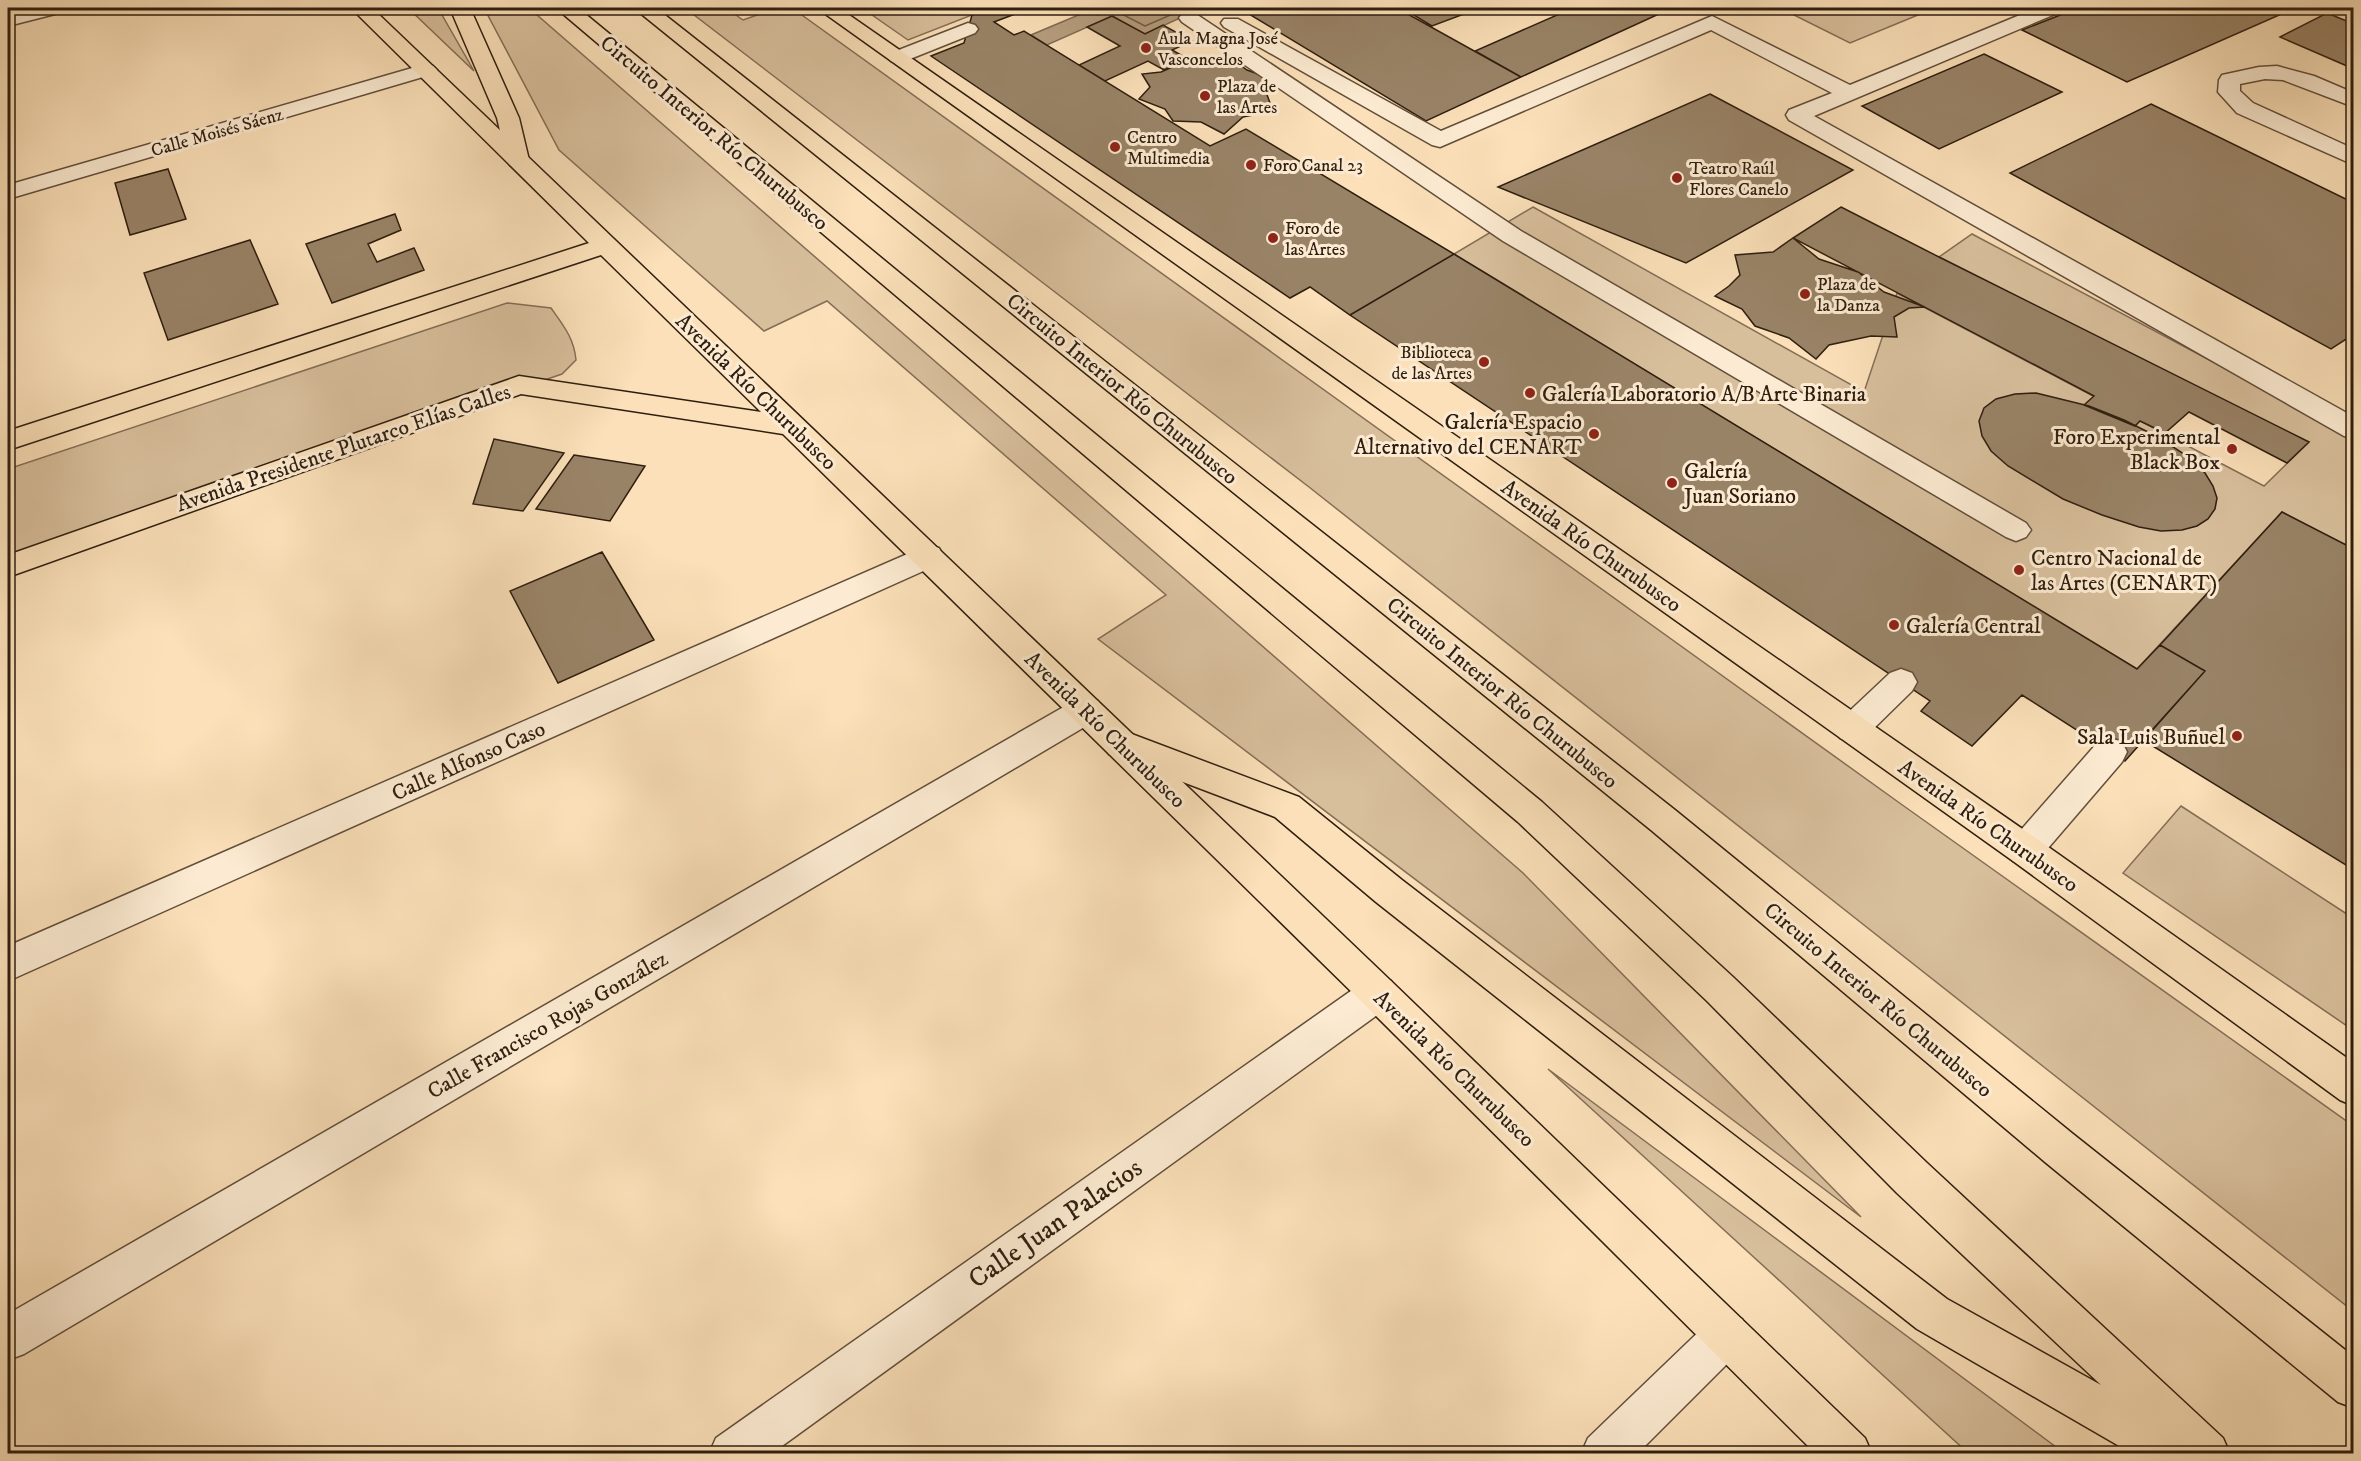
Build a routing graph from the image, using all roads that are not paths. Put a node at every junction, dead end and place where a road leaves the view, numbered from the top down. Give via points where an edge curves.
1 (56, 8) edge
2 (361, 8) edge
3 (460, 8) edge
4 (566, 8) edge
5 (644, 8) edge
6 (827, 8) edge
7 (2053, 8) edge
8 (1196, 13) edge
9 (1712, 15) edge
10 (8, 20) edge
11 (968, 28) dead end
12 (898, 57) junction
13 (426, 70) junction
14 (1849, 93) junction
15 (2354, 101) edge
16 (2354, 158) edge
17 (519, 160) junction
18 (8, 192) edge
19 (606, 245) junction
20 (2350, 423) edge
21 (793, 426) junction
22 (8, 441) edge
23 (2016, 530) dead end
24 (928, 556) junction
25 (8, 566) edge
26 (1902, 682) dead end
27 (1086, 710) junction
28 (1852, 729) junction
29 (1121, 744) junction
30 (2110, 752) dead end
31 (2025, 850) junction
32 (8, 964) edge
33 (1378, 993) junction
34 (2354, 1087) edge
35 (1727, 1334) junction
36 (8, 1338) edge
37 (2354, 1386) edge
38 (732, 1454) edge
39 (1604, 1454) edge
40 (1849, 1454) edge
41 (2178, 1454) edge
42 (2207, 1454) edge

1 - 10 street
2 - 13 main road, Avenida Río Churubusco
3 - 17 main road via 508,118
4 - 42 main road, Circuito Interior Río Churubusco via 1530,812
5 - 37 main road, Circuito Interior Río Churubusco via 1663,819 2059,1148
6 - 12 main road, Avenida Río Churubusco
7 - 14 street
8 - 9 street via 1440,140
8 - 23 street via 1512,236
9 - 14 street
11 - 12 street
12 - 28 main road, Avenida Río Churubusco
13 - 17 main road, Avenida Río Churubusco
13 - 18 street, Calle Moisés Sáenz
14 - 20 street via 1797,115
15 - 16 street via 2277,72 2230,80 2229,92 2244,108
17 - 19 main road, Avenida Río Churubusco
19 - 21 main road, Avenida Río Churubusco
19 - 22 main road
21 - 24 main road, Avenida Río Churubusco
21 - 25 main road, Avenida Presidente Plutarco Elías Calles via 519,385
24 - 27 main road, Avenida Río Churubusco
24 - 32 street, Calle Alfonso Caso
26 - 28 street
27 - 29 main road, Avenida Río Churubusco
27 - 36 street, Calle Francisco Rojas González
28 - 31 main road, Avenida Río Churubusco
29 - 33 main road, Avenida Río Churubusco
29 - 41 main road via 1287,807 1389,891 1932,1314
30 - 31 street
31 - 34 main road, Avenida Río Churubusco
33 - 35 main road, Avenida Río Churubusco
33 - 38 street, Calle Juan Palacios
35 - 39 street
35 - 40 main road, Avenida Río Churubusco

